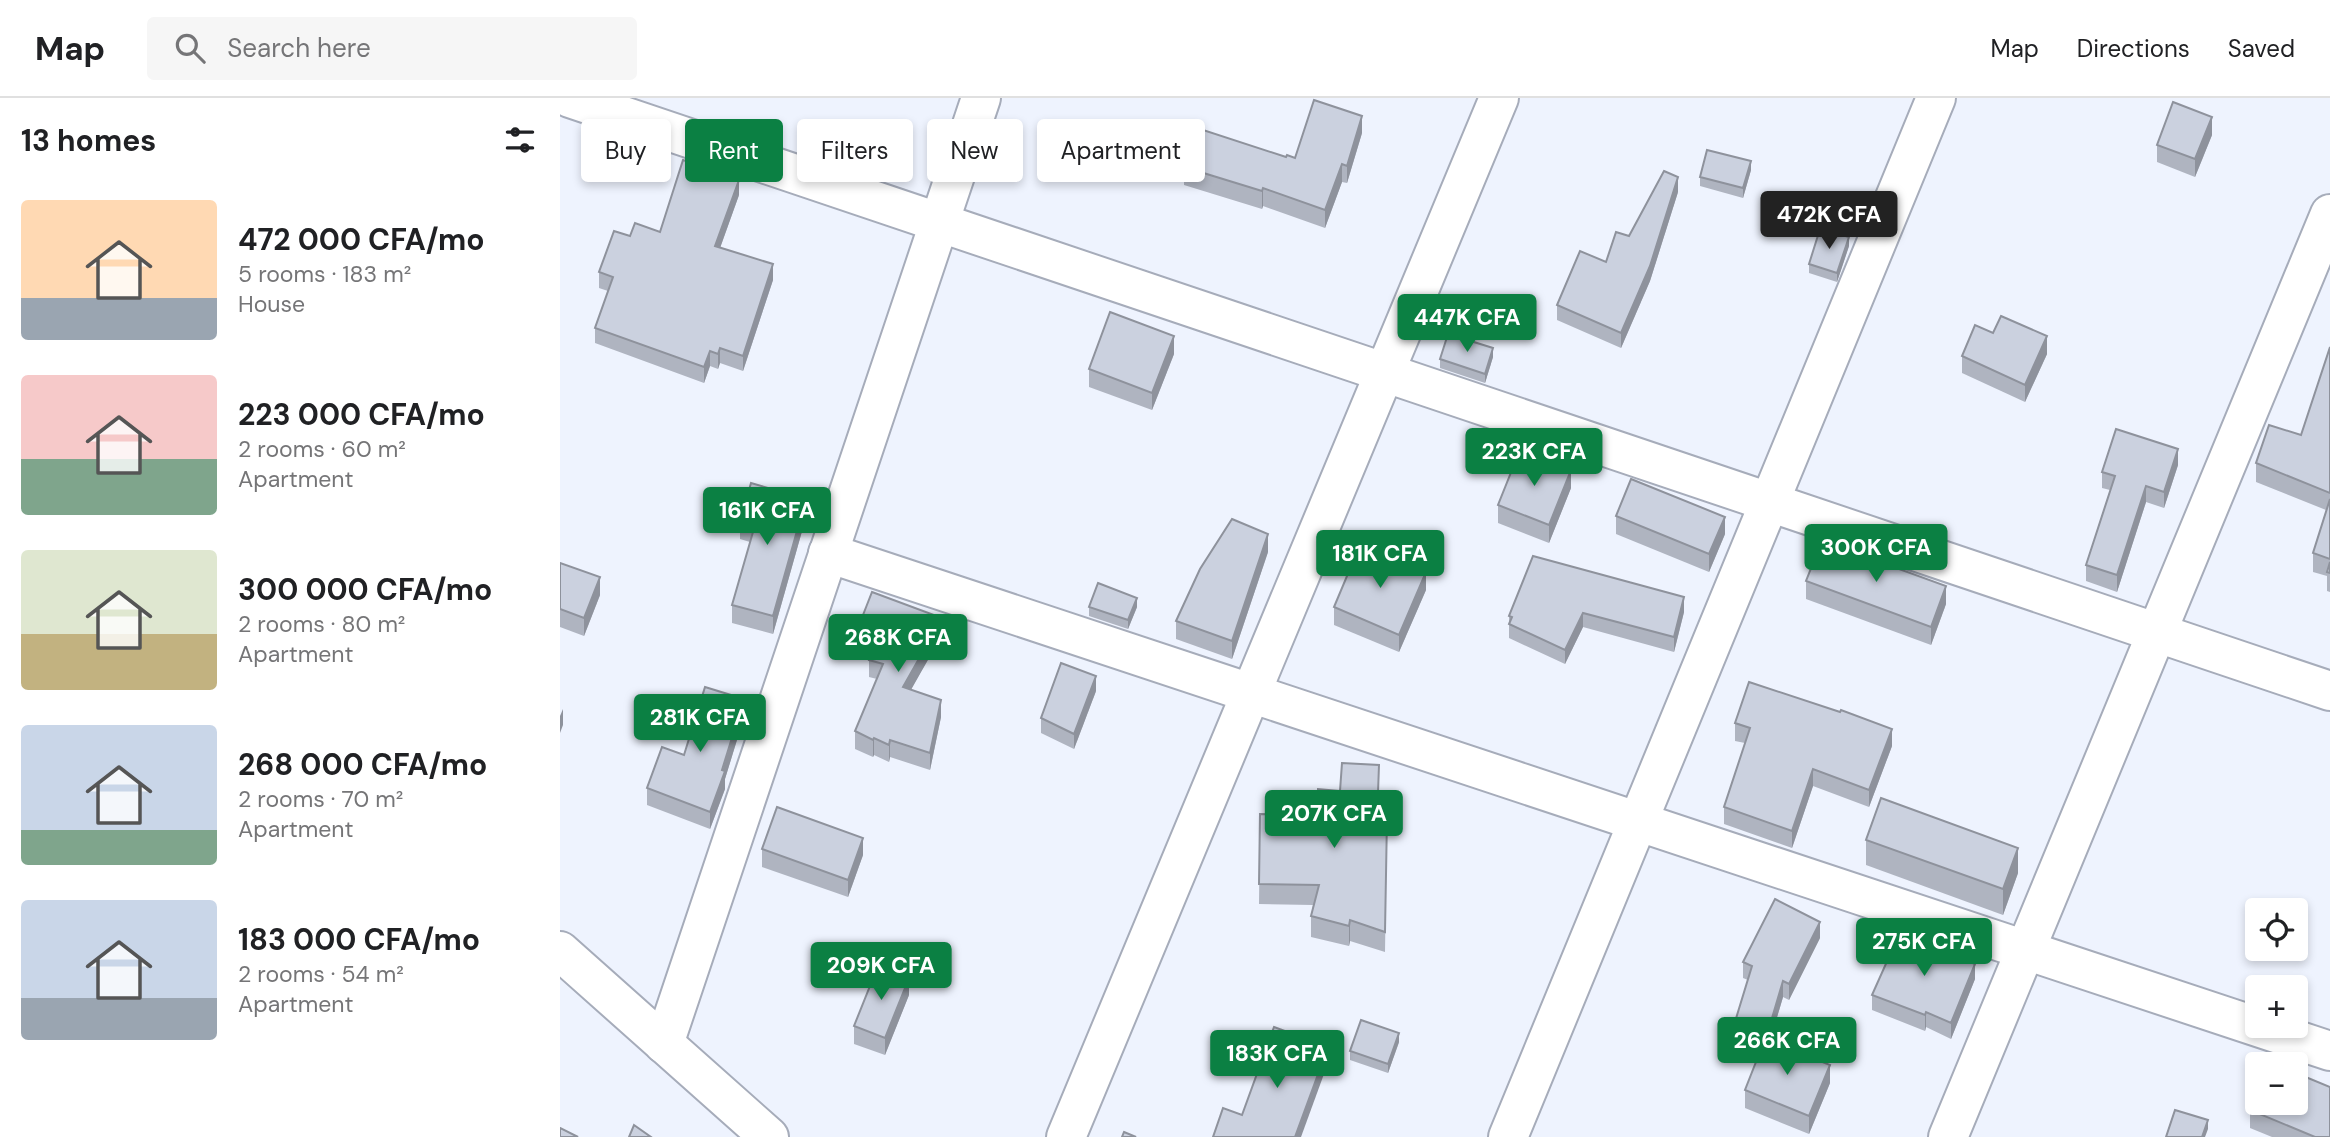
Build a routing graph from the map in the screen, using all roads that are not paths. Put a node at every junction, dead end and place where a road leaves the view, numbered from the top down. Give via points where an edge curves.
1 (570, 98) edge
2 (981, 98) edge
3 (1499, 98) edge
4 (1936, 98) edge
5 (2330, 214) edge
6 (939, 222) junction
7 (1384, 372) junction
8 (1770, 503) junction
9 (828, 553) junction
10 (2157, 633) junction
11 (2330, 691) edge
12 (1251, 693) junction
13 (1638, 823) junction
14 (2026, 950) junction
15 (560, 951) edge
16 (664, 1044) junction
17 (2330, 1051) edge
18 (769, 1137) edge
19 (1066, 1137) edge
20 (1508, 1137) edge
21 (1948, 1137) edge

1 - 6 street
2 - 6 street
3 - 7 street
4 - 8 street
5 - 10 street
6 - 7 street
6 - 9 street
7 - 8 street
7 - 12 street
8 - 10 street
8 - 13 street
9 - 12 street
9 - 16 street
10 - 11 street
10 - 14 street
12 - 13 street
12 - 19 street
13 - 14 street
13 - 20 street
14 - 17 street
14 - 21 street
15 - 16 street
16 - 18 street

